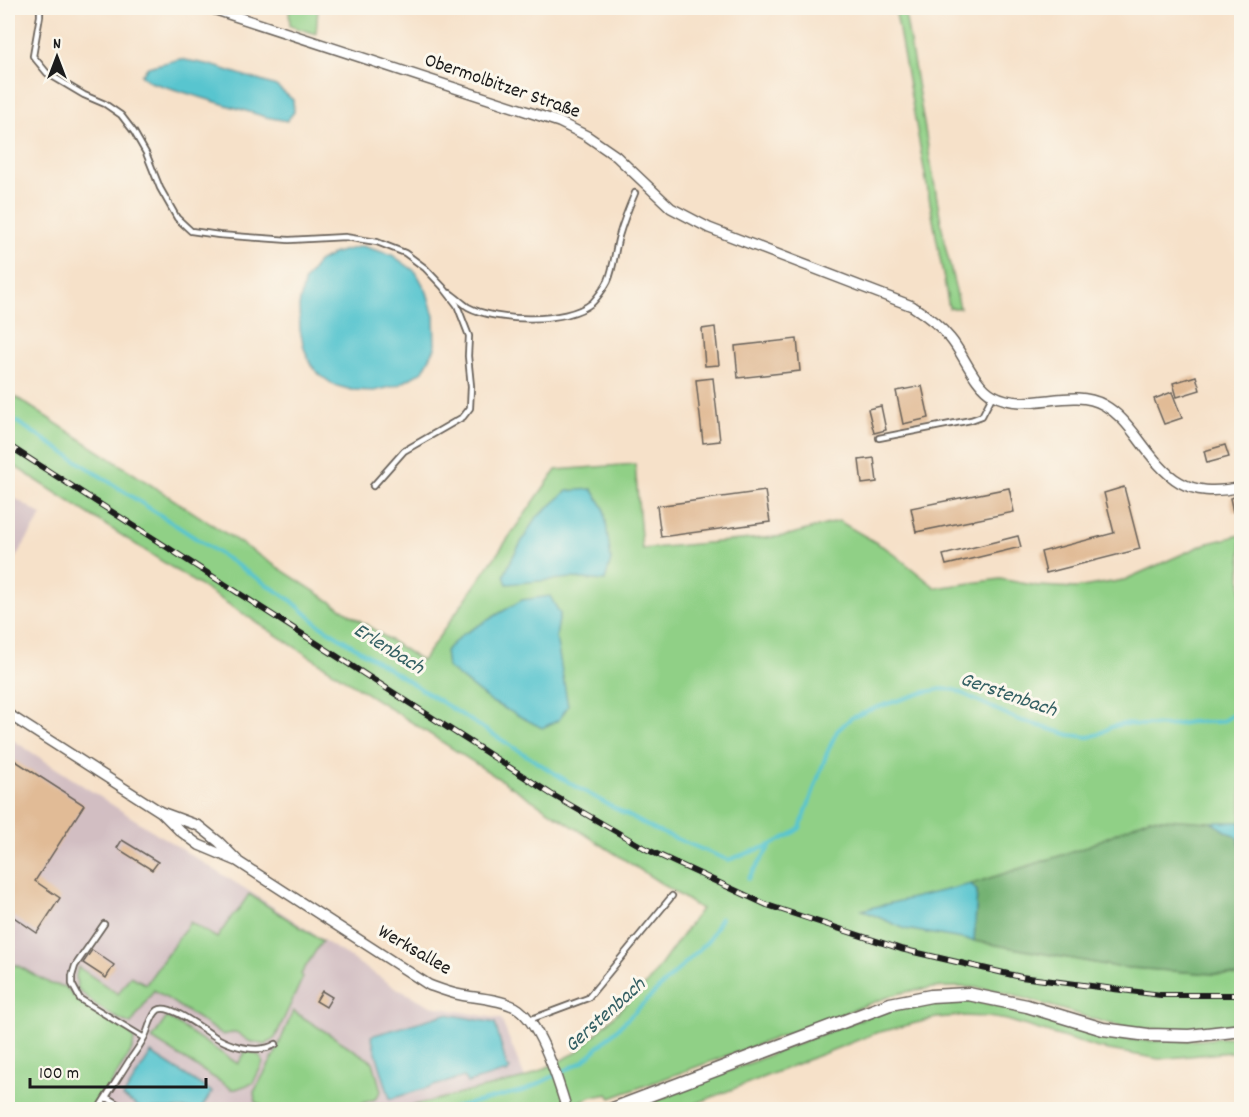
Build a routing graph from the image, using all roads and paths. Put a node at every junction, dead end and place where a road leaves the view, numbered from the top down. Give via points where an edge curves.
1 (40, 8) edge
2 (210, 8) edge
3 (635, 193) dead end
4 (443, 287) junction
5 (993, 395) junction
6 (879, 438) dead end
7 (373, 486) dead end
8 (1242, 487) edge
9 (8, 714) edge
10 (161, 812) junction
11 (237, 861) junction
12 (672, 896) dead end
13 (104, 924) dead end
14 (529, 1020) junction
15 (1242, 1030) edge
16 (144, 1038) junction
17 (276, 1044) dead end
18 (106, 1096) junction
19 (99, 1108) dead end
20 (127, 1110) edge
21 (567, 1110) edge
22 (610, 1110) edge

1 - 4 lane via 33,57 47,73 121,115 146,153 177,218 191,231 289,240 345,237 376,243 405,253
2 - 5 street, Obermolbitzer Straße via 559,122 616,156 671,208 709,228 912,306 951,338 978,380
3 - 4 lane via 608,280 592,303 576,312 543,318 507,318 469,307
4 - 7 lane via 457,305 469,336 470,408 463,417 404,451
5 - 6 lane via 982,416
5 - 8 street via 1010,402 1085,398 1094,401 1123,419 1175,481 1204,491
9 - 10 street, Werksallee
10 - 11 street, Werksallee via 199,845
10 - 11 street, Werksallee via 200,826
11 - 14 street, Werksallee via 429,985 507,1004 518,1008
12 - 14 lane via 588,998
13 - 16 lane via 75,966 72,984 80,999
14 - 21 street, Werksallee via 549,1057
15 - 22 street via 1189,1036 1148,1035 1104,1029 1028,1006 968,994 931,996 890,1004
16 - 17 lane via 150,1022 163,1008 233,1044 258,1049
16 - 18 lane
18 - 19 lane
18 - 20 lane

